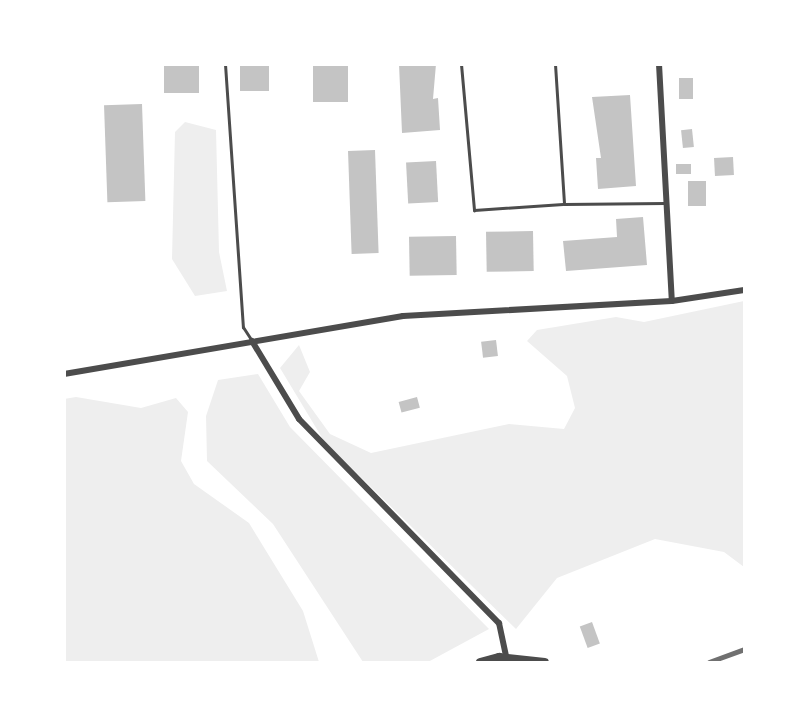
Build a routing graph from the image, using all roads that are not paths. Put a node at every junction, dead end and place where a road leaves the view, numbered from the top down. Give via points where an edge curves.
1 (225, 64) edge
2 (461, 64) edge
3 (555, 64) edge
4 (659, 64) edge
5 (667, 203) junction
6 (564, 204) junction
7 (744, 290) edge
8 (672, 301) junction
9 (252, 341) junction
10 (64, 374) edge
11 (506, 657) junction
12 (480, 663) edge
13 (545, 663) edge

1 - 9 lane via 243,327
2 - 6 lane via 474,210
3 - 6 lane
4 - 5 street
5 - 6 lane
5 - 8 street
7 - 8 street
8 - 9 street via 403,316
9 - 10 street
9 - 11 street via 299,419 499,623
11 - 12 street
11 - 13 street

